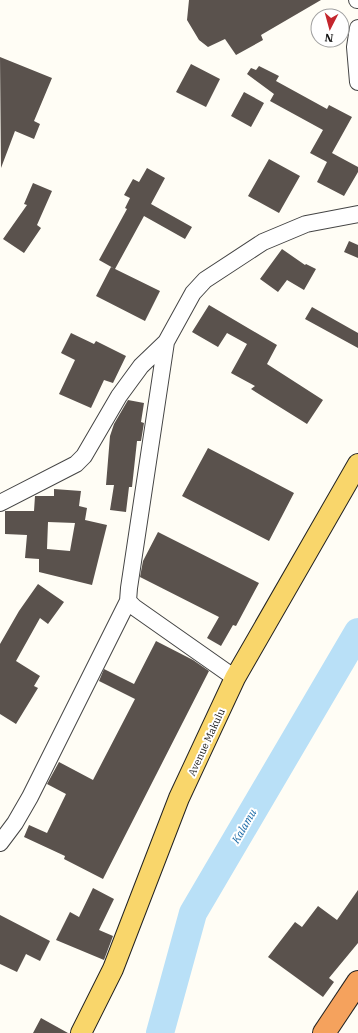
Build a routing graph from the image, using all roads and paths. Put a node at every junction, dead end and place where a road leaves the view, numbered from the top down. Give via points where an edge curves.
1 (358, 28) edge
2 (358, 82) edge
3 (358, 214) edge
4 (166, 342) junction
5 (358, 464) edge
6 (0, 503) edge
7 (128, 601) junction
8 (236, 678) junction
9 (0, 844) edge
10 (358, 982) edge
11 (81, 1033) edge
12 (324, 1033) edge

1 - 2 street via 355,47
3 - 4 street via 306,224 256,246 205,280 193,292
4 - 6 street via 142,366 119,396 84,456 76,464
4 - 7 street
5 - 8 main road, Avenue Makulu
7 - 8 street
7 - 9 street via 30,798
8 - 11 main road, Avenue Makulu via 179,798 113,969
10 - 12 highway

